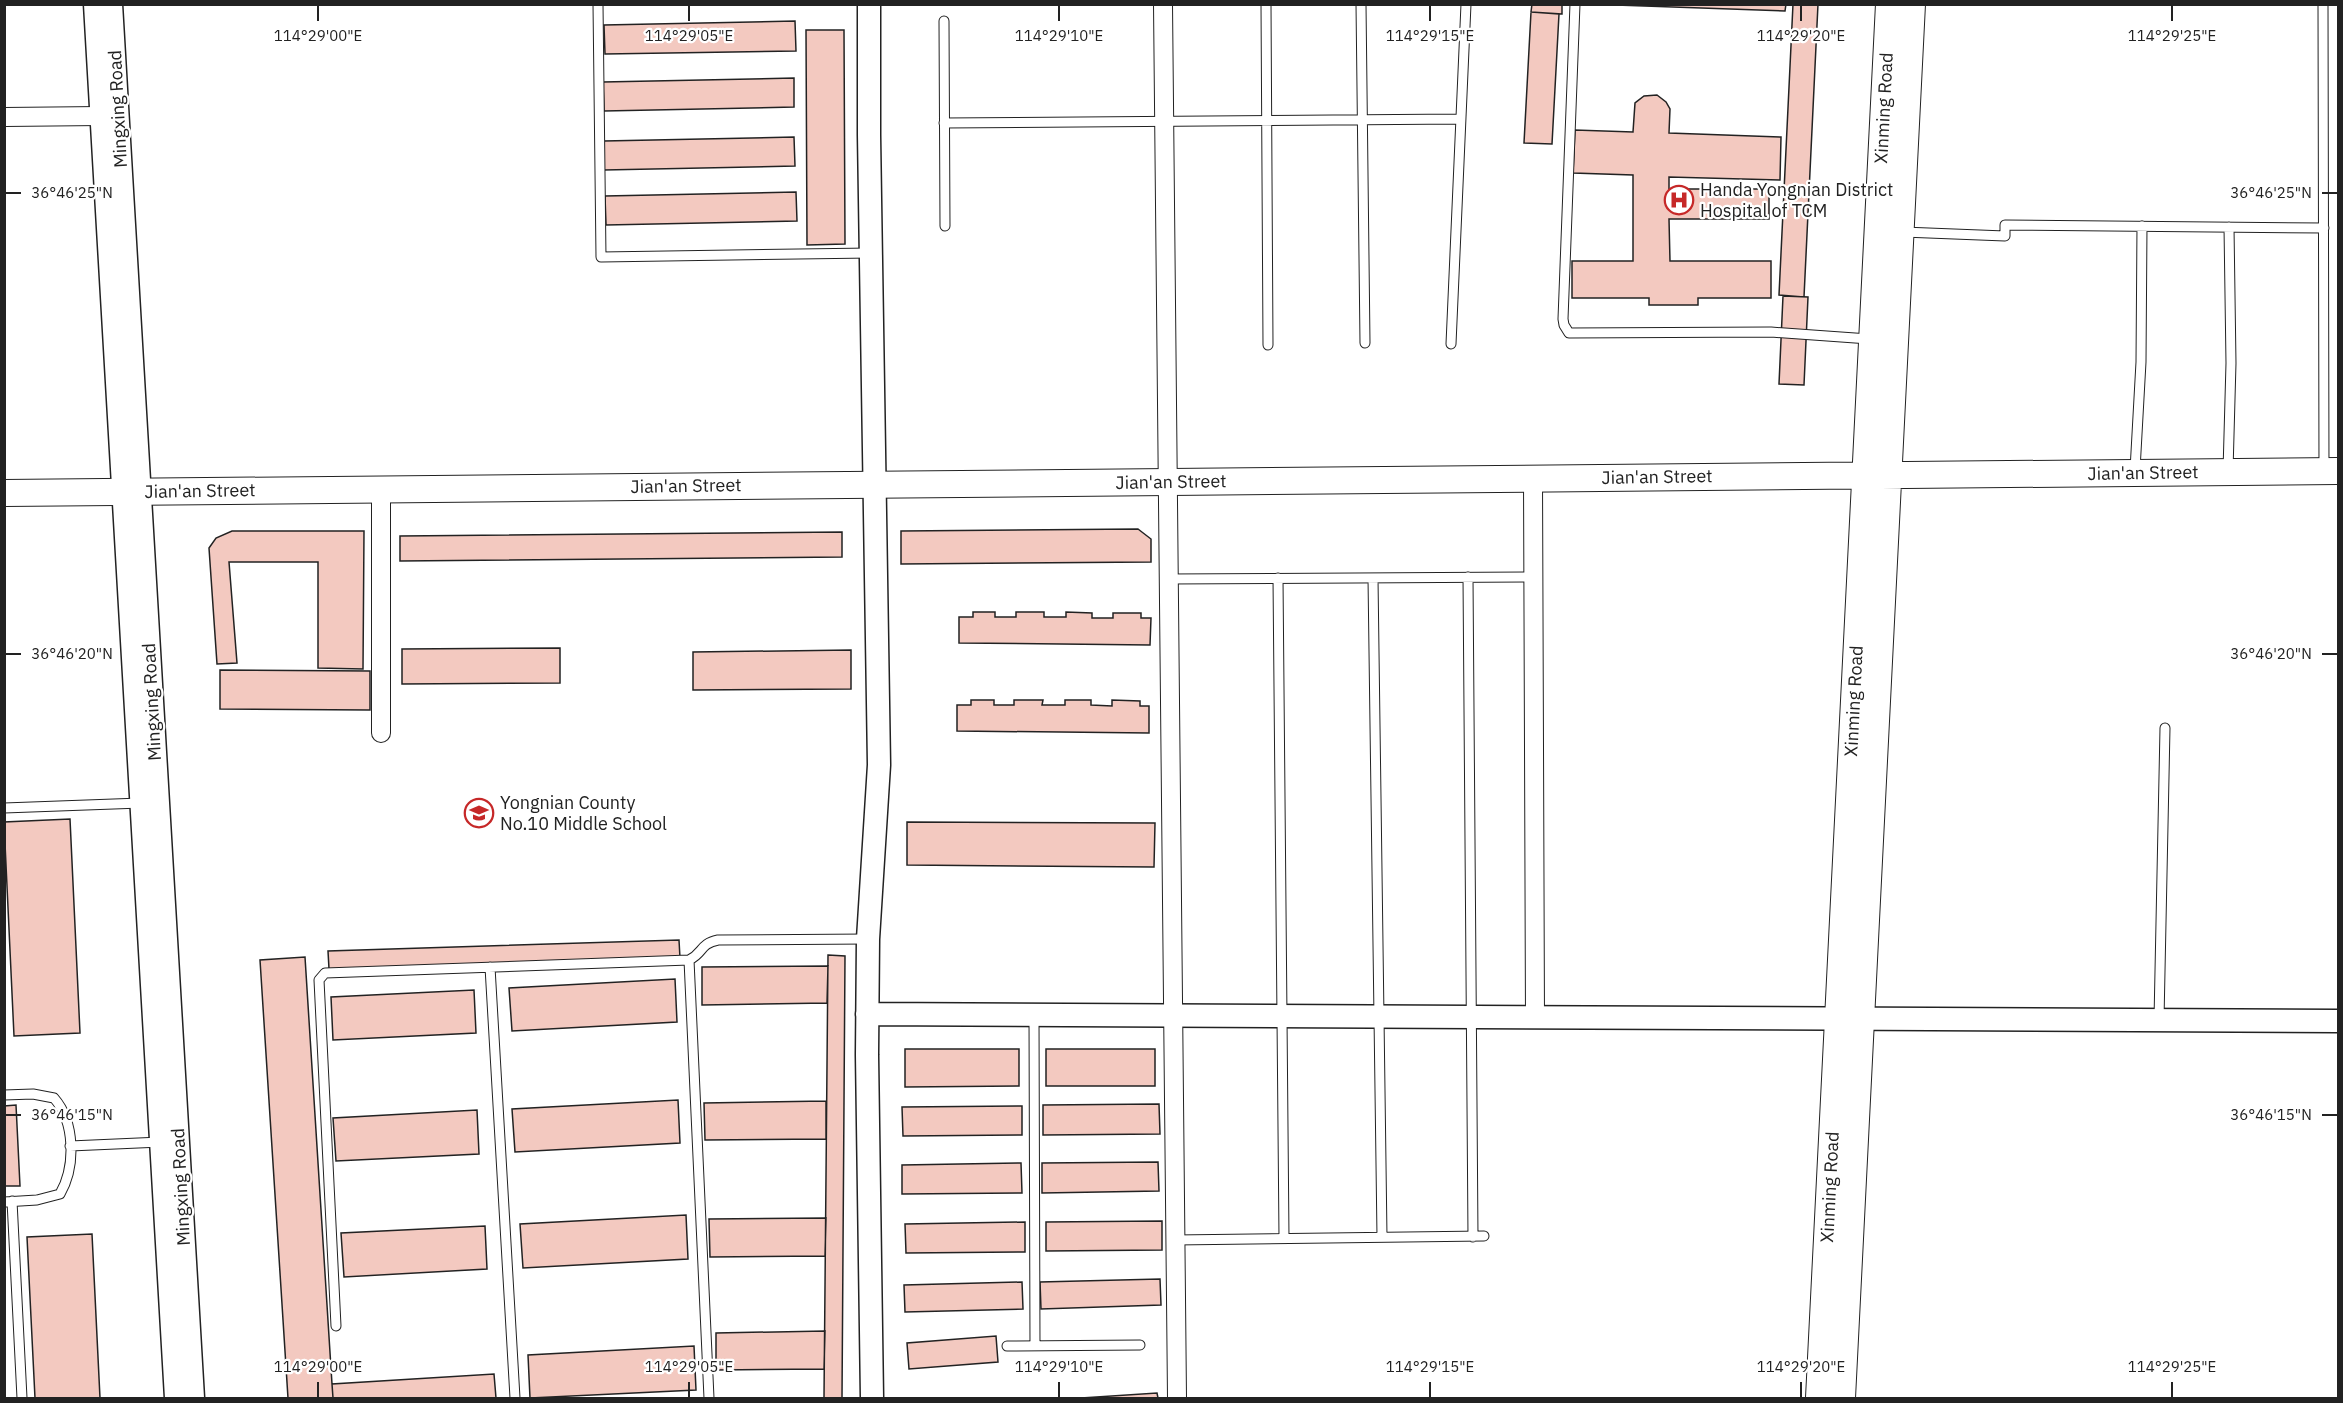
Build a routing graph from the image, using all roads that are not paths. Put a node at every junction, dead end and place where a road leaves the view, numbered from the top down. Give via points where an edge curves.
1 (95, 4) edge
2 (111, 4) edge
3 (598, 4) edge
4 (869, 4) edge
5 (1163, 4) edge
6 (1266, 4) edge
7 (1361, 4) edge
8 (1466, 4) edge
9 (1575, 4) edge
10 (1889, 4) edge
11 (1912, 4) edge
12 (2323, 4) edge
13 (944, 21) dead end
14 (101, 116) junction
15 (4, 117) edge
16 (1460, 119) junction
17 (1363, 120) junction
18 (1164, 121) junction
19 (1267, 121) junction
20 (944, 123) junction
21 (945, 226) dead end
22 (2142, 226) junction
23 (2229, 227) junction
24 (2324, 228) junction
25 (1901, 232) junction
26 (871, 253) junction
27 (1873, 339) junction
28 (1365, 343) dead end
29 (1451, 344) dead end
30 (1268, 345) dead end
31 (2228, 472) junction
32 (2331, 472) edge
33 (2135, 473) junction
34 (1877, 476) junction
35 (1533, 479) junction
36 (1167, 482) junction
37 (875, 484) junction
38 (381, 489) junction
39 (131, 492) junction
40 (4, 493) edge
41 (1468, 577) junction
42 (1532, 577) junction
43 (1278, 578) junction
44 (1373, 578) junction
45 (1168, 579) junction
46 (2165, 728) dead end
47 (381, 733) dead end
48 (141, 803) junction
49 (4, 808) edge
50 (868, 939) junction
51 (689, 960) junction
52 (490, 967) junction
53 (867, 1014) junction
54 (1034, 1015) junction
55 (1172, 1015) junction
56 (1282, 1016) junction
57 (1378, 1017) junction
58 (1471, 1017) junction
59 (1534, 1017) junction
60 (1850, 1019) junction
61 (2159, 1020) junction
62 (2338, 1021) edge
63 (4, 1095) edge
64 (161, 1142) junction
65 (70, 1146) junction
66 (8, 1201) edge
67 (1484, 1236) dead end
68 (1382, 1237) junction
69 (1473, 1237) junction
70 (1284, 1238) junction
71 (1175, 1240) junction
72 (336, 1326) dead end
73 (1140, 1345) dead end
74 (1007, 1346) dead end
75 (1035, 1346) junction
76 (22, 1398) edge
77 (176, 1398) edge
78 (193, 1398) edge
79 (515, 1398) edge
80 (709, 1398) edge
81 (872, 1398) edge
82 (1177, 1398) edge
83 (1819, 1398) edge
84 (1842, 1398) edge

1 - 14 street, Mingxing Road
2 - 39 street, Mingxing Road
3 - 26 lane via 601,257
4 - 26 street
5 - 18 street
6 - 19 lane
7 - 17 lane
8 - 16 lane
9 - 27 lane via 1563,319 1569,333 1770,332
10 - 27 main road, Xinming Road
11 - 25 main road, Xinming Road
12 - 24 lane
13 - 20 lane
14 - 15 street
14 - 39 street, Mingxing Road
16 - 17 lane
16 - 29 lane
17 - 19 lane
17 - 28 lane
18 - 19 lane
18 - 20 lane
18 - 36 street
19 - 30 lane
20 - 21 lane
22 - 23 lane
22 - 25 lane via 2005,225 2005,236
22 - 33 lane
23 - 24 lane
23 - 31 lane
24 - 32 lane
25 - 34 main road, Xinming Road
26 - 37 street
27 - 34 main road, Xinming Road
31 - 32 main road, Jian'an Street
31 - 33 main road, Jian'an Street
33 - 34 main road, Jian'an Street
34 - 35 main road, Jian'an Street
34 - 60 main road, Xinming Road
35 - 36 main road, Jian'an Street
35 - 42 street
36 - 37 main road, Jian'an Street
36 - 45 street
37 - 38 main road, Jian'an Street
37 - 50 street via 879,765
38 - 39 main road, Jian'an Street
38 - 47 street
39 - 40 main road, Jian'an Street
39 - 48 street, Mingxing Road
39 - 78 street, Mingxing Road
41 - 42 lane
41 - 44 lane
41 - 58 lane
42 - 59 street
43 - 44 lane
43 - 45 lane
43 - 56 lane
44 - 57 lane
45 - 55 street
46 - 61 lane
48 - 49 lane
48 - 64 street, Mingxing Road
50 - 51 lane via 718,940 707,942
50 - 53 street
51 - 52 lane
51 - 80 lane
52 - 72 lane via 326,973 319,980
52 - 79 lane
53 - 54 street
53 - 81 street
54 - 55 street
54 - 75 lane
55 - 56 street
55 - 71 street
56 - 57 street
56 - 70 lane
57 - 58 street
57 - 68 lane
58 - 59 street
58 - 69 lane
59 - 60 street
60 - 61 street
60 - 83 main road, Xinming Road
60 - 84 main road, Xinming Road
61 - 62 street
63 - 65 lane via 54,1098 66,1116
64 - 65 lane
64 - 77 street, Mingxing Road
65 - 66 lane via 68,1179 60,1194 38,1200
66 - 76 lane
67 - 69 lane
68 - 69 lane
68 - 70 lane
70 - 71 lane
71 - 82 street
73 - 75 lane
74 - 75 lane

